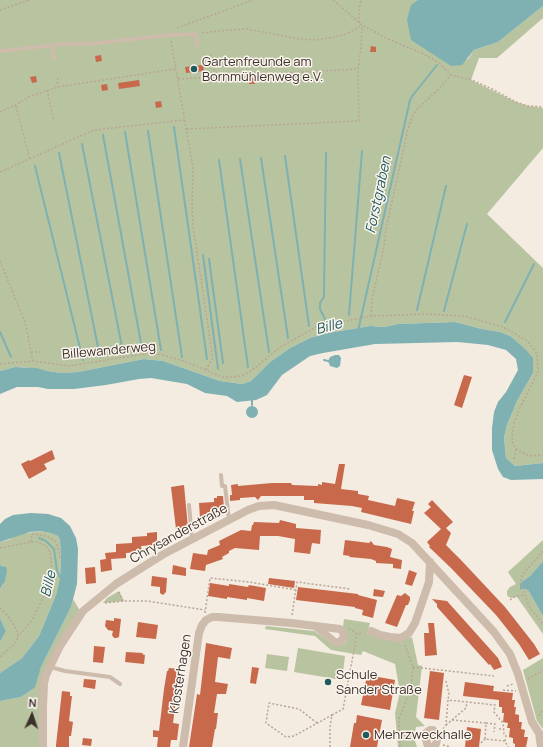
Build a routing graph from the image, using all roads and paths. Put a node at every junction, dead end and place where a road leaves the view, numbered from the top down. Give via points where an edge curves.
1 (28, 0) edge
2 (253, 0) edge
3 (333, 0) edge
4 (361, 0) edge
5 (0, 10) edge
6 (359, 23) junction
7 (362, 25) junction
8 (196, 34) junction
9 (170, 35) junction
10 (197, 45) dead end
11 (52, 46) junction
12 (0, 51) edge
13 (210, 54) dead end
14 (54, 58) dead end
15 (176, 69) junction
16 (358, 69) junction
17 (451, 75) junction
18 (216, 77) junction
19 (58, 78) dead end
20 (178, 79) junction
21 (58, 87) junction
22 (47, 90) junction
23 (16, 105) junction
24 (543, 108) edge
25 (0, 112) edge
26 (184, 120) junction
27 (54, 122) dead end
28 (186, 129) junction
29 (30, 160) junction
30 (0, 172) edge
31 (0, 261) edge
32 (371, 316) junction
33 (32, 352) junction
34 (40, 352) dead end
35 (33, 361) junction
36 (0, 364) edge
37 (206, 370) junction
38 (516, 449) junction
39 (543, 455) edge
40 (514, 459) dead end
41 (221, 475) dead end
42 (189, 505) dead end
43 (229, 520) junction
44 (192, 538) junction
45 (31, 542) junction
46 (0, 548) edge
47 (543, 552) edge
48 (60, 558) dead end
49 (430, 562) junction
50 (116, 584) junction
51 (296, 590) junction
52 (350, 590) dead end
53 (525, 595) junction
54 (510, 600) dead end
55 (123, 601) junction
56 (92, 604) junction
57 (0, 608) edge
58 (205, 610) junction
59 (206, 620) junction
60 (291, 623) junction
61 (543, 624) edge
62 (315, 626) junction
63 (340, 629) junction
64 (371, 632) joint
65 (357, 634) junction
66 (18, 637) junction
67 (401, 638) junction
68 (0, 656) edge
69 (50, 667) junction
70 (413, 667) junction
71 (543, 670) edge
72 (494, 676) dead end
73 (446, 681) dead end
74 (521, 683) junction
75 (120, 684) dead end
76 (503, 690) dead end
77 (513, 691) dead end
78 (448, 700) junction
79 (467, 702) junction
80 (332, 715) junction
81 (452, 720) junction
82 (317, 723) junction
83 (486, 723) junction
84 (446, 725) junction
85 (499, 729) dead end
86 (504, 729) junction
87 (494, 732) dead end
88 (541, 734) edge
89 (438, 735) junction
90 (485, 739) junction
91 (505, 741) junction
92 (482, 743) dead end
93 (43, 747) edge
94 (183, 747) edge
95 (330, 747) edge
96 (400, 747) edge
97 (428, 747) edge
98 (433, 747) edge
99 (508, 747) edge
100 (541, 747) edge

1 - 5 path
2 - 9 path via 177,28
3 - 6 path
4 - 6 path
6 - 7 path
7 - 8 path via 347,34 316,40 247,29
7 - 16 path
7 - 17 path via 424,54
8 - 9 lane
8 - 10 lane
9 - 11 lane
9 - 15 path
11 - 12 lane
11 - 14 lane
13 - 18 path
15 - 20 path
15 - 21 path
16 - 18 path
16 - 28 path via 359,121
17 - 24 path via 479,83 516,102
17 - 32 path via 417,108 408,129 372,298
18 - 20 path
19 - 21 path
20 - 26 path
21 - 22 path
22 - 23 path
22 - 27 path
23 - 25 path
23 - 29 path
26 - 28 path
26 - 29 path via 94,130
28 - 37 path via 192,168 193,226 212,353
29 - 30 path
31 - 33 path via 25,322
32 - 37 path, Billewanderweg via 316,327 279,348 241,376 222,377
32 - 38 path, Billewanderweg via 464,316 503,327 526,340 537,354 538,372 514,423 512,436
33 - 34 path
33 - 35 path
35 - 36 path, Billewanderweg
35 - 37 path, Billewanderweg via 69,366 150,354 169,357
38 - 39 path via 530,456
38 - 40 path
41 - 43 lane via 222,486 225,486
42 - 44 lane
43 - 44 street, Chrysanderstraße
43 - 49 street, Chrysanderstraße via 259,506 280,505 398,534 412,543
44 - 50 street, Chrysanderstraße
45 - 46 path
45 - 48 path via 32,534 54,540
45 - 66 path via 46,546 50,552 52,570 42,602
47 - 53 path via 521,579
49 - 67 street via 429,582 414,623 409,633
49 - 74 street, Chrysanderstraße via 494,632 510,654
50 - 55 path
50 - 56 street, Chrysanderstraße
51 - 52 path via 297,582
51 - 58 path via 210,578
51 - 60 path
53 - 54 path
53 - 61 path via 530,608
55 - 56 path
55 - 58 path via 147,601
56 - 69 street, Chrysanderstraße via 75,623
57 - 66 path via 11,620
58 - 59 path
59 - 60 street, Klosterhagen via 218,617
59 - 94 street, Klosterhagen via 199,633
60 - 62 street, Klosterhagen
62 - 63 street, Klosterhagen
62 - 63 street via 336,642 344,637
63 - 65 path via 344,624
64 - 65 path
64 - 67 street
65 - 80 path via 343,709
66 - 68 path
67 - 70 path
69 - 75 lane via 110,677
69 - 93 street, Chrysanderstraße via 44,683
70 - 72 path
70 - 96 path via 411,688 398,720
71 - 74 path
73 - 78 path
74 - 88 street, Chrysanderstraße via 532,722
76 - 77 path
78 - 79 path
78 - 84 path
79 - 81 path via 466,708
79 - 86 path via 495,705 494,712 503,723
80 - 82 path
80 - 95 path
81 - 83 path
81 - 84 path
82 - 82 path via 294,736 286,737 266,723 268,704 299,709
83 - 87 path via 495,724
83 - 90 path
84 - 89 path
85 - 86 path
86 - 91 path
88 - 100 street, Chrysanderstraße
89 - 97 street via 433,730 426,733
89 - 98 street
90 - 91 path
90 - 92 path
91 - 99 path

